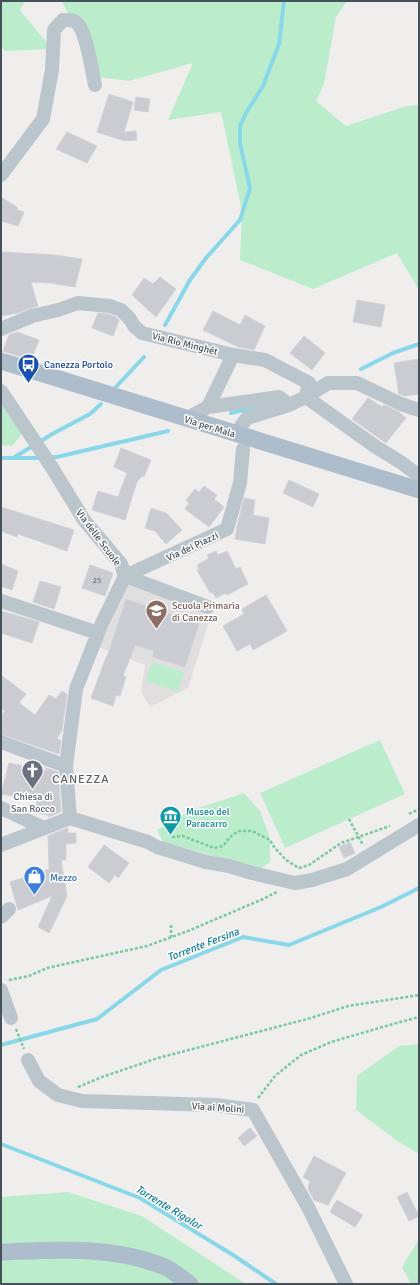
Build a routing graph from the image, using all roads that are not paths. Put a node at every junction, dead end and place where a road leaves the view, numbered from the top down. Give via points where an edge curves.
1 (95, 86) dead end
2 (1, 175) edge
3 (1, 329) edge
4 (233, 355) junction
5 (1, 361) edge
6 (1, 391) edge
7 (306, 397) junction
8 (289, 405) junction
9 (208, 407) junction
10 (419, 410) edge
11 (186, 419) junction
12 (241, 426) dead end
13 (243, 449) dead end
14 (419, 476) edge
15 (419, 490) edge
16 (125, 576) junction
17 (1, 601) edge
18 (208, 607) dead end
19 (98, 633) junction
20 (2, 744) edge
21 (66, 766) junction
22 (1, 808) edge
23 (70, 818) junction
24 (419, 825) edge
25 (44, 828) junction
26 (1, 845) edge
27 (5, 985) edge
28 (12, 1018) road end
29 (28, 1060) road end
30 (1, 1252) edge
31 (190, 1284) edge
32 (346, 1284) edge

1 - 2 street via 82,32 77,22 63,20 54,30 52,70 43,119
3 - 4 street, Via Rio Minghét via 32,316 85,303 121,310 142,333
4 - 7 street, Via Rio Minghét via 264,360 309,383
4 - 9 street
5 - 11 main road, Via per Mala
6 - 16 street, Via delle Scuole via 84,520 121,564
7 - 8 street
7 - 10 street via 328,383 357,383
7 - 14 street
8 - 9 street via 279,397
8 - 12 street via 247,418
9 - 11 street
11 - 15 main road, Via per Mala
13 - 16 street, Via dei Piazzi via 240,483 227,530
16 - 18 street
16 - 19 street, Via delle Scuole
17 - 19 street
19 - 21 street, Via delle Scuole via 76,689
20 - 21 street
21 - 23 street, Via delle Scuole
22 - 25 street
23 - 24 street via 206,862 295,883 347,869
23 - 25 street
25 - 26 street
27 - 28 street
29 - 32 street, Via ai Molini via 39,1081 58,1095 82,1101 216,1105 253,1110 308,1207
30 - 31 main road via 92,1251 126,1254 166,1268

